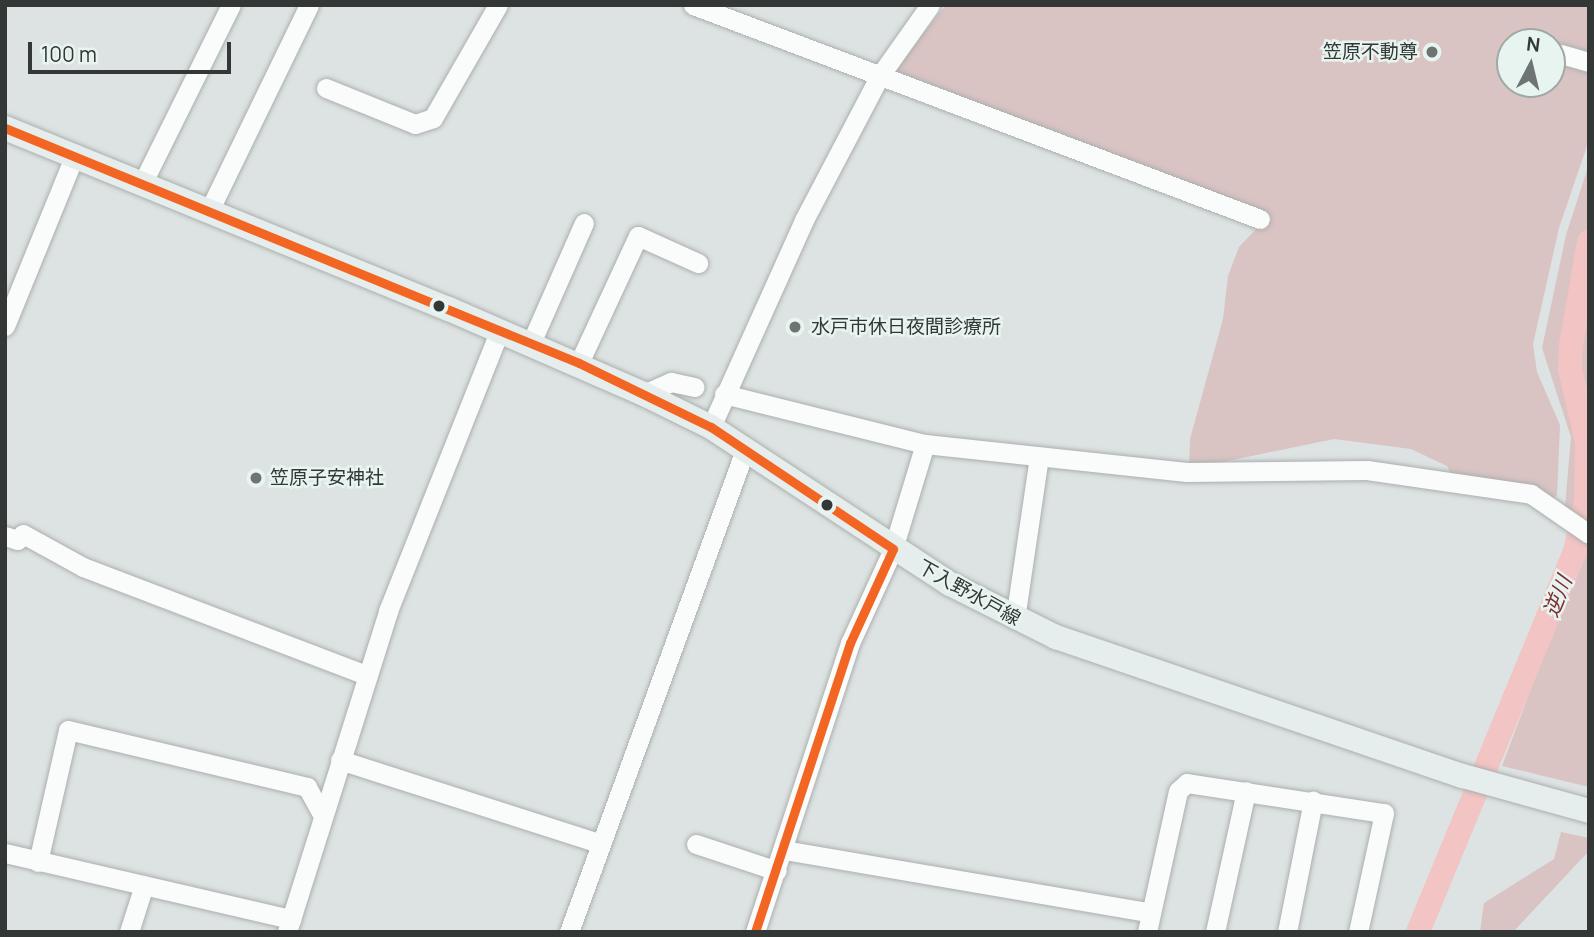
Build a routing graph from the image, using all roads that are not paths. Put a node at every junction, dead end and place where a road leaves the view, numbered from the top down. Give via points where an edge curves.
1 (309, 5) edge
2 (498, 5) edge
3 (693, 5) edge
4 (930, 5) edge
5 (229, 6) edge
6 (1566, 56) edge
7 (1589, 62) edge
8 (879, 77) junction
9 (326, 88) dead end
10 (5, 128) edge
11 (74, 157) junction
12 (142, 184) junction
13 (209, 211) junction
14 (1260, 219) dead end
15 (584, 223) dead end
16 (698, 263) dead end
17 (11, 295) edge
18 (5, 326) edge
19 (500, 330) junction
20 (531, 343) junction
21 (579, 363) junction
22 (694, 387) dead end
23 (644, 394) junction
24 (724, 394) junction
25 (711, 427) junction
26 (925, 444) junction
27 (745, 450) junction
28 (1039, 457) junction
29 (1589, 534) edge
30 (5, 536) edge
31 (893, 549) junction
32 (1015, 619) junction
33 (366, 675) junction
34 (340, 760) junction
35 (1246, 792) junction
36 (1313, 801) junction
37 (1589, 811) edge
38 (323, 816) junction
39 (599, 843) junction
40 (696, 844) dead end
41 (784, 850) junction
42 (5, 853) edge
43 (38, 862) junction
44 (777, 871) junction
45 (144, 885) junction
46 (1149, 922) edge
47 (289, 925) edge
48 (129, 932) edge
49 (569, 932) edge
50 (755, 932) edge
51 (1215, 932) edge
52 (1287, 932) edge
53 (1358, 932) edge

1 - 13 street
2 - 9 street via 433,118 415,124
3 - 8 street
4 - 8 street
5 - 12 street
6 - 7 street
8 - 14 street
8 - 24 street via 804,220
10 - 11 main road, 下入野水戸線
11 - 12 main road, 下入野水戸線
11 - 17 street
12 - 13 main road, 下入野水戸線
13 - 19 main road, 下入野水戸線
15 - 20 street
16 - 21 street via 638,236
17 - 18 street
19 - 20 main road, 下入野水戸線
19 - 33 street
20 - 21 main road, 下入野水戸線
21 - 23 main road, 下入野水戸線
22 - 23 street via 671,382
23 - 25 main road, 下入野水戸線
24 - 25 street
24 - 26 street
25 - 27 main road, 下入野水戸線
26 - 28 street
26 - 31 street
27 - 31 main road, 下入野水戸線
27 - 39 street via 652,711 629,758
28 - 29 street via 1187,472 1367,470 1531,494
28 - 32 street
30 - 33 street via 17,540 23,534 83,566
31 - 32 main road, 下入野水戸線
31 - 41 street via 850,643
32 - 37 main road, 下入野水戸線 via 1101,654 1463,776
33 - 34 street
34 - 38 street
34 - 39 street
35 - 36 street
35 - 46 street via 1187,783 1178,791
35 - 51 street
36 - 52 street
36 - 53 street via 1384,813
38 - 43 street via 307,787 68,730
38 - 47 street
39 - 49 street
40 - 44 street
41 - 44 street
41 - 46 street
42 - 43 street
43 - 45 street
44 - 50 street
45 - 47 street
45 - 48 street

